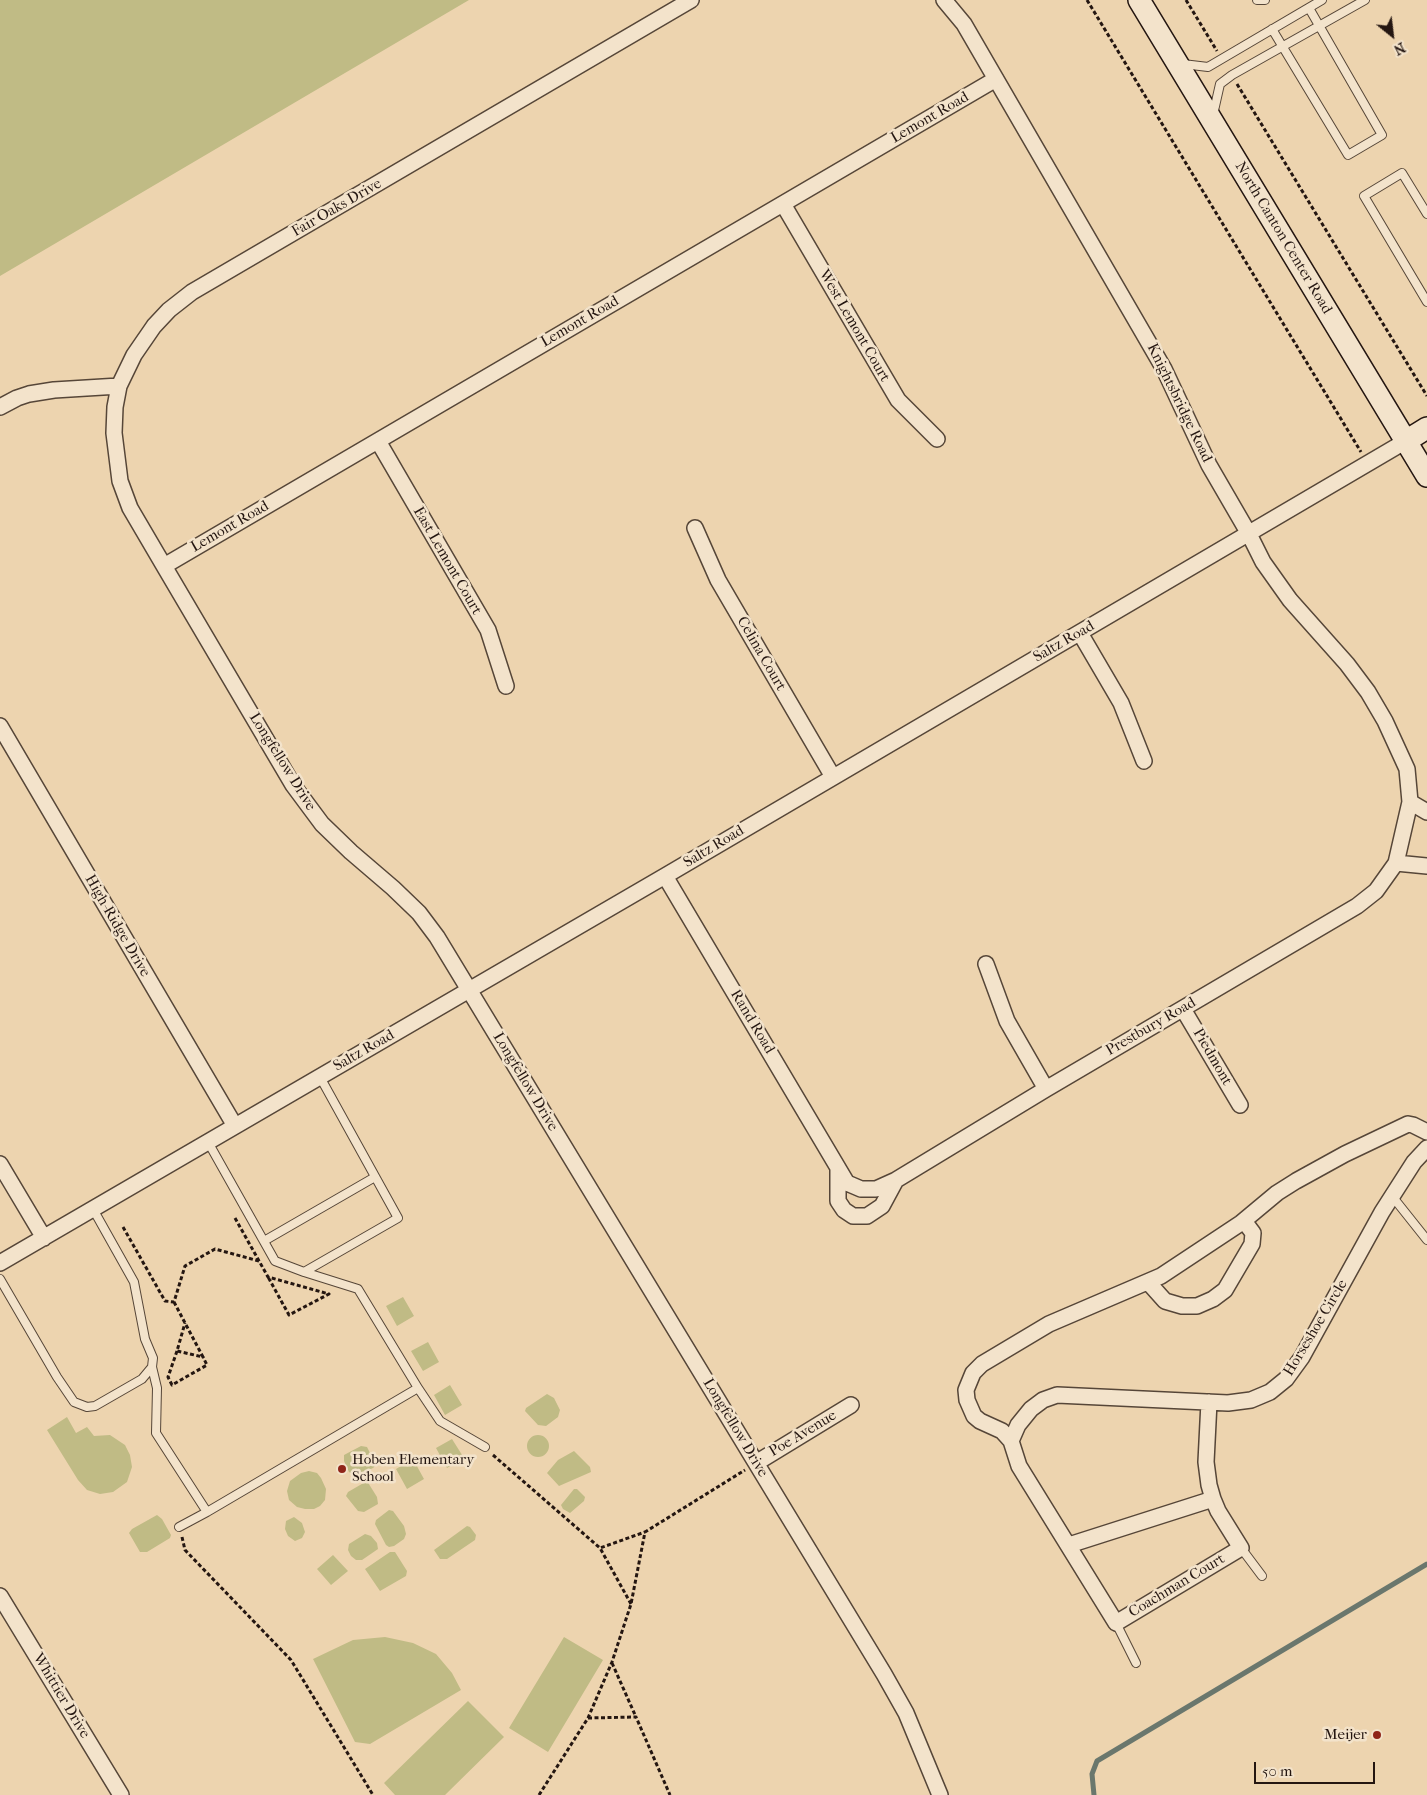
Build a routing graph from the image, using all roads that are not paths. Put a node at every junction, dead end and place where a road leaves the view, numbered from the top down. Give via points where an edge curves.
1 (691, 0) edge
2 (944, 0) edge
3 (1140, 0) edge
4 (1257, 0) edge
5 (1265, 0) edge
6 (1322, 0) edge
7 (1365, 0) edge
8 (1309, 8) junction
9 (1319, 26) junction
10 (1272, 30) junction
11 (1282, 47) junction
12 (1178, 63) junction
13 (996, 79) junction
14 (1212, 119) junction
15 (783, 204) junction
16 (1427, 214) edge
17 (1427, 302) edge
18 (119, 386) junction
19 (0, 407) edge
20 (1427, 428) edge
21 (937, 439) dead end
22 (378, 441) junction
23 (1406, 441) junction
24 (1427, 476) edge
25 (695, 528) dead end
26 (1249, 534) junction
27 (164, 566) junction
28 (1080, 632) junction
29 (506, 686) dead end
30 (0, 726) edge
31 (1144, 761) dead end
32 (833, 777) junction
33 (1410, 802) junction
34 (1427, 812) edge
35 (1396, 863) junction
36 (1427, 866) edge
37 (665, 876) junction
38 (986, 964) dead end
39 (470, 990) junction
40 (1183, 1009) junction
41 (320, 1077) junction
42 (1046, 1089) junction
43 (1240, 1105) dead end
44 (235, 1126) junction
45 (1427, 1132) edge
46 (208, 1142) junction
47 (1427, 1148) edge
48 (0, 1164) edge
49 (838, 1169) junction
50 (375, 1177) junction
51 (896, 1180) junction
52 (861, 1189) joint
53 (1392, 1196) junction
54 (93, 1209) junction
55 (1244, 1221) junction
56 (44, 1238) junction
57 (1427, 1240) edge
58 (264, 1241) junction
59 (0, 1264) edge
60 (304, 1272) junction
61 (0, 1279) edge
62 (1148, 1282) junction
63 (152, 1367) junction
64 (418, 1388) junction
65 (1209, 1402) junction
66 (851, 1405) dead end
67 (1011, 1441) junction
68 (485, 1448) road end
69 (756, 1463) junction
70 (1213, 1499) junction
71 (208, 1512) junction
72 (180, 1527) road end
73 (1069, 1546) junction
74 (1241, 1548) junction
75 (1262, 1576) dead end
76 (0, 1596) edge
77 (1116, 1622) junction
78 (1136, 1663) dead end
79 (121, 1795) edge
80 (940, 1795) edge

1 - 18 street, Fair Oaks Drive via 192,292 154,326 134,354
2 - 13 street, Knightsbridge Road via 964,24
3 - 12 main road, North Canton Center Road
4 - 5 lane
6 - 8 lane
7 - 9 lane
8 - 9 lane
8 - 10 lane
9 - 11 lane
9 - 11 lane via 1382,135 1348,155
10 - 11 lane
10 - 12 lane via 1208,67
11 - 14 lane via 1220,84
12 - 14 main road, North Canton Center Road
13 - 15 street, Lemont Road
13 - 26 street, Knightsbridge Road via 1164,369 1209,465
14 - 23 main road, North Canton Center Road
15 - 21 street, West Lemont Court via 898,400
15 - 22 street, Lemont Road
16 - 17 lane via 1402,173 1364,196
18 - 19 street via 29,394
18 - 27 street, Longfellow Drive via 114,433 120,481 130,508
20 - 23 main road, Saltz Road
22 - 27 street, Lemont Road
22 - 29 street, East Lemont Court via 488,630
23 - 24 main road, North Canton Center Road
23 - 26 street, Saltz Road
25 - 32 street, Celina Court via 718,580
26 - 28 street, Saltz Road
26 - 33 street, Knightsbridge Road via 1277,584 1368,692 1407,769
27 - 39 street, Longfellow Drive via 293,785 322,824 419,913
28 - 31 street via 1121,703
28 - 32 street, Saltz Road
30 - 44 street, High-Ridge Drive
32 - 37 street, Saltz Road
33 - 34 street
33 - 35 street, Prestbury Road
35 - 36 street
35 - 40 street, Prestbury Road via 1376,891 1357,906
37 - 39 street, Saltz Road
37 - 49 street, Rand Road
38 - 42 street via 1007,1021
39 - 41 street, Saltz Road
39 - 69 street, Longfellow Drive
40 - 42 street, Prestbury Road
40 - 43 street, Piedmont
41 - 44 street, Saltz Road
41 - 50 lane
42 - 51 street, Prestbury Road
44 - 46 street, Saltz Road
45 - 55 street via 1408,1124 1376,1138 1296,1181
46 - 54 street, Saltz Road
46 - 58 lane
47 - 53 street, Horseshoe Circle
48 - 56 street
49 - 51 street via 838,1201 852,1216 866,1216 882,1206
49 - 52 street, Rand Road via 847,1183
50 - 58 lane
50 - 60 lane via 398,1218
51 - 52 street, Prestbury Road via 876,1189
53 - 57 lane
53 - 65 street, Horseshoe Circle via 1302,1357 1286,1379 1270,1392 1251,1400
54 - 56 street, Saltz Road
54 - 63 lane via 134,1282 145,1339 153,1358
55 - 62 street
55 - 62 street via 1253,1233 1252,1244 1225,1290 1213,1299 1197,1306 1182,1306 1165,1301
56 - 59 street, Saltz Road
58 - 60 lane via 276,1261
60 - 64 lane via 358,1289
61 - 63 lane via 74,1402 87,1408 95,1406 142,1379
62 - 67 street via 1049,1324 982,1364 973,1373 966,1390 970,1410 980,1421 1002,1432
63 - 71 lane via 157,1388 156,1433
64 - 68 lane via 440,1421
64 - 71 lane
65 - 67 street, Horseshoe Circle via 1057,1395 1031,1409 1018,1425
65 - 70 street, Coachman Court via 1206,1462
66 - 69 street, Poe Avenue
67 - 73 street, Coachman Court via 1019,1466
69 - 80 street, Longfellow Drive via 902,1706
70 - 73 street
70 - 74 street, Coachman Court
71 - 72 lane
73 - 77 street, Coachman Court
74 - 75 lane
74 - 77 street, Coachman Court
76 - 79 street, Whittier Drive
77 - 78 lane

